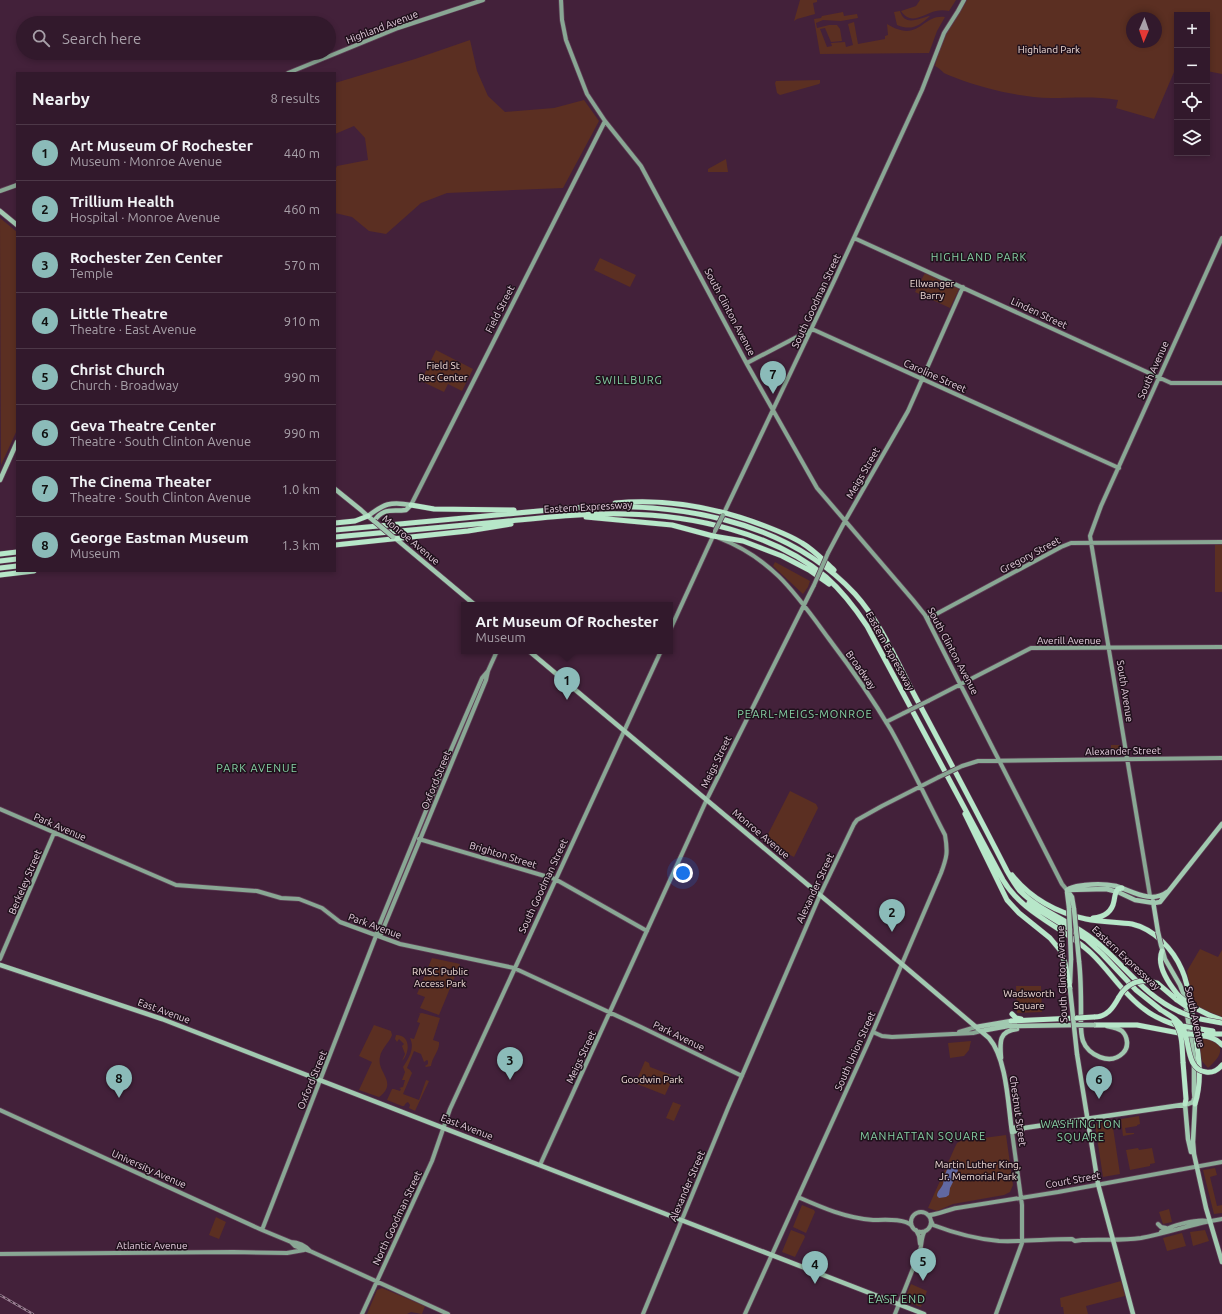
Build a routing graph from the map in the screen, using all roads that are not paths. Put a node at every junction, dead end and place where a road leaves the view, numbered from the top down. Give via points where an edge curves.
1 (483, 0) edge
2 (560, 0) edge
3 (964, 0) edge
4 (336, 53) edge
5 (320, 60) edge
6 (290, 72) edge
7 (605, 120) junction
8 (16, 185) edge
9 (0, 192) edge
10 (0, 211) edge
11 (16, 224) edge
12 (854, 238) junction
13 (1222, 238) edge
14 (963, 287) junction
15 (812, 329) junction
16 (747, 363) junction
17 (1159, 378) junction
18 (923, 379) junction
19 (1222, 383) edge
20 (774, 411) junction
21 (16, 444) edge
22 (1119, 468) junction
23 (2, 470) edge
24 (0, 480) edge
25 (336, 490) edge
26 (411, 505) junction
27 (582, 507) junction
28 (541, 511) junction
29 (724, 514) junction
30 (368, 516) junction
31 (567, 516) junction
32 (544, 518) junction
33 (374, 521) junction
34 (845, 521) junction
35 (336, 523) edge
36 (336, 530) edge
37 (714, 534) junction
38 (336, 537) edge
39 (395, 538) junction
40 (1222, 542) edge
41 (1091, 543) junction
42 (336, 544) edge
43 (16, 552) edge
44 (0, 554) edge
45 (16, 559) edge
46 (0, 561) edge
47 (16, 566) edge
48 (0, 568) edge
49 (26, 572) edge
50 (0, 575) edge
51 (856, 595) junction
52 (846, 598) junction
53 (471, 602) edge
54 (804, 605) junction
55 (927, 619) junction
56 (673, 623) edge
57 (1222, 647) edge
58 (1109, 648) junction
59 (496, 654) edge
60 (533, 654) edge
61 (660, 654) edge
62 (488, 671) junction
63 (960, 684) junction
64 (886, 722) junction
65 (624, 731) junction
66 (1222, 758) edge
67 (1127, 759) junction
68 (1000, 761) junction
69 (942, 768) junction
70 (921, 787) junction
71 (707, 799) junction
72 (0, 810) edge
73 (1222, 824) edge
74 (54, 832) junction
75 (415, 837) junction
76 (420, 839) junction
77 (948, 853) joint
78 (999, 856) junction
79 (555, 879) junction
80 (1014, 883) junction
81 (1122, 888) junction
82 (1067, 890) junction
83 (1116, 891) junction
84 (1168, 891) junction
85 (820, 895) junction
86 (1150, 896) junction
87 (1153, 902) junction
88 (1071, 908) junction
89 (1073, 915) junction
90 (647, 931) junction
91 (376, 936) junction
92 (1161, 948) junction
93 (0, 959) edge
94 (902, 964) junction
95 (0, 965) edge
96 (514, 968) junction
97 (1070, 989) junction
98 (1178, 997) junction
99 (1161, 1010) junction
100 (610, 1013) junction
101 (1012, 1014) dead end
102 (1048, 1019) junction
103 (1011, 1021) joint
104 (1222, 1021) edge
105 (1064, 1025) junction
106 (1094, 1025) junction
107 (976, 1027) junction
108 (981, 1031) junction
109 (873, 1032) junction
110 (955, 1033) junction
111 (1179, 1033) junction
112 (1222, 1033) edge
113 (1222, 1045) edge
114 (1002, 1065) junction
115 (1222, 1065) edge
116 (742, 1076) junction
117 (320, 1080) junction
118 (1194, 1097) junction
119 (1185, 1104) junction
120 (1195, 1104) junction
121 (0, 1110) edge
122 (1088, 1119) junction
123 (443, 1128) junction
124 (1012, 1130) junction
125 (1222, 1162) edge
126 (540, 1165) junction
127 (1196, 1167) junction
128 (1098, 1184) junction
129 (798, 1197) junction
130 (1021, 1197) junction
131 (928, 1215) junction
132 (914, 1216) junction
133 (1222, 1219) edge
134 (681, 1220) junction
135 (899, 1220) junction
136 (931, 1221) junction
137 (1210, 1221) junction
138 (1158, 1224) dead end
139 (914, 1228) junction
140 (1167, 1228) junction
141 (262, 1230) junction
142 (927, 1230) junction
143 (951, 1231) junction
144 (1159, 1233) junction
145 (1113, 1240) junction
146 (1022, 1241) junction
147 (291, 1242) junction
148 (304, 1250) junction
149 (310, 1251) junction
150 (920, 1251) junction
151 (0, 1254) edge
152 (772, 1255) junction
153 (1222, 1262) edge
154 (377, 1281) junction
155 (899, 1304) junction
156 (362, 1314) edge
157 (448, 1314) edge
158 (642, 1314) edge
159 (745, 1314) edge
160 (895, 1314) edge
161 (924, 1314) edge
162 (996, 1314) edge
163 (1133, 1314) edge

1 - 4 street, Highland Avenue via 398,28
2 - 7 street, South Clinton Avenue via 564,34 584,87
3 - 12 street, South Goodman Street via 944,33 922,90
5 - 6 street, Highland Avenue
7 - 16 street, South Clinton Avenue via 641,166
7 - 26 street, Field Street
8 - 9 street
10 - 11 main road
12 - 14 street, Linden Street
12 - 15 street, South Goodman Street
13 - 17 street, South Avenue
14 - 17 street, Linden Street
14 - 18 street, Meigs Street
15 - 16 street
15 - 18 street, Caroline Street
15 - 20 street, South Goodman Street
16 - 20 street, South Clinton Avenue
17 - 19 street, Linden Street via 1171,383
17 - 22 street, South Avenue
18 - 22 street, Caroline Street
18 - 34 street, Meigs Street via 908,411
20 - 29 street, South Goodman Street
20 - 34 street, South Clinton Avenue via 817,488
21 - 23 main road
22 - 41 street, South Avenue via 1090,532
23 - 24 main road
25 - 30 main road, Monroe Avenue
26 - 28 highway via 434,509
26 - 30 main road via 390,503
26 - 33 main road via 405,511 381,513
27 - 28 highway, Eastern Expressway
27 - 29 highway via 656,502 685,505
27 - 51 highway, Eastern Expressway via 629,506 669,510 715,518 749,528 781,540 807,554
28 - 36 highway, Eastern Expressway
29 - 37 street, South Goodman Street, bridge
29 - 51 highway via 768,527 800,542 833,569
30 - 33 main road, Monroe Avenue
30 - 35 highway via 355,521
31 - 32 highway, Eastern Expressway
31 - 37 highway via 672,524
31 - 52 highway, Eastern Expressway via 648,515 694,521 728,529 766,542 797,557 826,577
32 - 38 highway, Eastern Expressway
32 - 39 highway via 472,531
33 - 39 main road, Monroe Avenue, bridge
34 - 54 street, Meigs Street, bridge
34 - 55 street, South Clinton Avenue
37 - 52 highway via 747,542 779,555 827,582
37 - 54 street, Broadway via 771,568
37 - 56 street, South Goodman Street
39 - 42 highway
39 - 53 main road, Monroe Avenue
40 - 41 street, Gregory Street
41 - 55 street, Gregory Street via 1067,544
41 - 58 street, South Avenue
43 - 44 highway
45 - 46 highway
47 - 48 highway
49 - 50 highway
51 - 78 highway, Eastern Expressway via 882,634
52 - 69 highway, Eastern Expressway via 873,636
54 - 64 street, Broadway
54 - 71 street, Meigs Street
55 - 63 street, South Clinton Avenue
57 - 58 street, Averill Avenue
58 - 63 street, Averill Avenue via 1031,648
58 - 67 street, South Avenue
59 - 62 street, Oxford Street
60 - 65 main road, Monroe Avenue
61 - 65 street, South Goodman Street
62 - 75 street, Oxford Street via 476,691
62 - 76 street, Oxford Street
63 - 64 street, Averill Avenue, bridge
63 - 68 street, South Clinton Avenue
64 - 70 street, Broadway
65 - 71 main road, Monroe Avenue
65 - 79 street, South Goodman Street
66 - 67 street, Alexander Street
67 - 68 street, Alexander Street
67 - 86 street, South Avenue
68 - 70 street, Alexander Street, bridge via 978,761 962,766
68 - 82 street, South Clinton Avenue
69 - 97 highway via 1006,897 1017,911 1050,938 1060,950
69 - 112 highway, Eastern Expressway, bridge via 1006,885 1017,899 1091,953 1141,1007 1161,1020
70 - 77 street, Broadway via 945,835
70 - 85 street, Alexander Street via 855,822
71 - 85 main road, Monroe Avenue
71 - 90 street, Meigs Street
72 - 74 street, Park Avenue
73 - 84 main road
74 - 91 street, Park Avenue via 178,885 257,890 281,898 299,899 324,909 338,921
74 - 93 street, Berkeley Street
75 - 76 street, Brighton Street
75 - 91 street, Oxford Street
76 - 79 street, Brighton Street
76 - 91 street, Oxford Street via 381,934
77 - 94 street, South Union Street
78 - 80 highway, Eastern Expressway
78 - 89 highway via 1015,879 1032,895
79 - 90 street, Brighton Street
79 - 96 street, South Goodman Street
80 - 99 highway via 1032,905 1090,943 1134,988
80 - 104 highway, Eastern Expressway, bridge via 1030,900 1092,938 1163,1004 1195,1018
81 - 82 main road via 1094,884 1074,886
81 - 83 highway
81 - 86 main road
82 - 83 main road via 1099,888
82 - 88 main road, South Clinton Avenue
83 - 87 main road via 1134,899
83 - 89 highway via 1112,908 1105,915 1093,918
84 - 86 main road via 1159,896
84 - 87 main road via 1161,902
85 - 94 main road, Monroe Avenue
85 - 116 street, Alexander Street
86 - 87 main road, South Avenue
87 - 92 main road, South Avenue, bridge
88 - 97 main road, South Clinton Avenue, bridge
88 - 106 main road, bridge via 1079,961 1081,1031 1084,1042 1091,1053 1100,1058 1112,1058 1122,1054 1127,1044 1123,1033 1114,1028
89 - 120 highway via 1140,927 1160,940 1175,957 1186,982 1198,1048 1199,1086
90 - 100 street, Meigs Street
91 - 96 street, Park Avenue via 402,945
91 - 117 street, Oxford Street
92 - 98 highway via 1163,971
92 - 118 main road, South Avenue via 1184,995 1194,1056
94 - 107 main road, Monroe Avenue
94 - 109 street, South Union Street
95 - 117 main road, East Avenue via 162,1019
96 - 100 street, Park Avenue
96 - 123 street, South Goodman Street
97 - 122 main road, South Clinton Avenue, bridge
98 - 102 highway, bridge via 1157,983 1135,982 1125,988 1114,1006 1102,1016
98 - 104 highway, bridge via 1188,1007
99 - 115 highway, bridge via 1182,1026 1196,1067 1210,1072
99 - 119 highway, bridge via 1174,1021 1182,1041
100 - 116 street, Park Avenue
100 - 126 street, Meigs Street
101 - 102 highway via 1018,1018
102 - 103 highway
103 - 107 main road
105 - 106 main road, bridge
105 - 108 main road via 1008,1026
105 - 114 main road via 1007,1032 1000,1041
106 - 111 highway via 1141,1025
107 - 108 main road, Monroe Avenue
107 - 110 street
108 - 110 street
108 - 114 main road, Chestnut Street via 992,1042
109 - 110 street via 892,1037
109 - 129 street, South Union Street
111 - 112 highway, bridge
111 - 113 highway, bridge via 1212,1037
114 - 124 main road, Chestnut Street
116 - 134 street, Alexander Street
117 - 123 main road, East Avenue
117 - 141 street, Oxford Street
118 - 119 main road via 1193,1102
118 - 120 main road, South Avenue
119 - 122 main road
119 - 127 main road, South Avenue via 1189,1144
120 - 127 main road, South Avenue via 1193,1142
121 - 141 street, University Avenue
122 - 124 main road
122 - 128 main road, South Clinton Avenue
123 - 126 main road, East Avenue
123 - 154 street, North Goodman Street via 432,1162
124 - 130 street, Chestnut Street
125 - 127 street, Court Street
126 - 134 main road, East Avenue
127 - 128 street, Court Street
127 - 137 main road, South Avenue
128 - 130 street, Court Street
128 - 145 main road, South Clinton Avenue
129 - 135 street via 845,1216
129 - 152 street, South Union Street
130 - 131 street, Court Street
130 - 146 street, Chestnut Street
131 - 132 street via 920,1212
131 - 136 street
132 - 135 street
132 - 139 street
133 - 137 street
134 - 152 main road, East Avenue
134 - 158 street, Alexander Street
135 - 139 street via 908,1222
136 - 142 street
136 - 143 street
137 - 140 street via 1201,1220
137 - 144 street
137 - 153 main road, South Avenue
138 - 140 street
139 - 142 street via 921,1232
139 - 150 street via 919,1237
140 - 144 street
141 - 147 street, University Avenue
142 - 143 street via 937,1228
142 - 150 street via 923,1235
143 - 146 street via 991,1240
144 - 145 street via 1137,1239
145 - 146 street
145 - 163 main road, South Clinton Avenue
146 - 162 street, Chestnut Street
147 - 148 street, University Avenue
147 - 149 street, University Avenue via 296,1242
148 - 149 street, University Avenue
148 - 151 street, Atlantic Avenue via 283,1253
149 - 154 street, University Avenue
150 - 155 street
152 - 155 main road, East Avenue
152 - 159 street, South Union Street
154 - 156 street, North Goodman Street
154 - 157 street, University Avenue
155 - 160 street
155 - 161 main road, East Avenue

